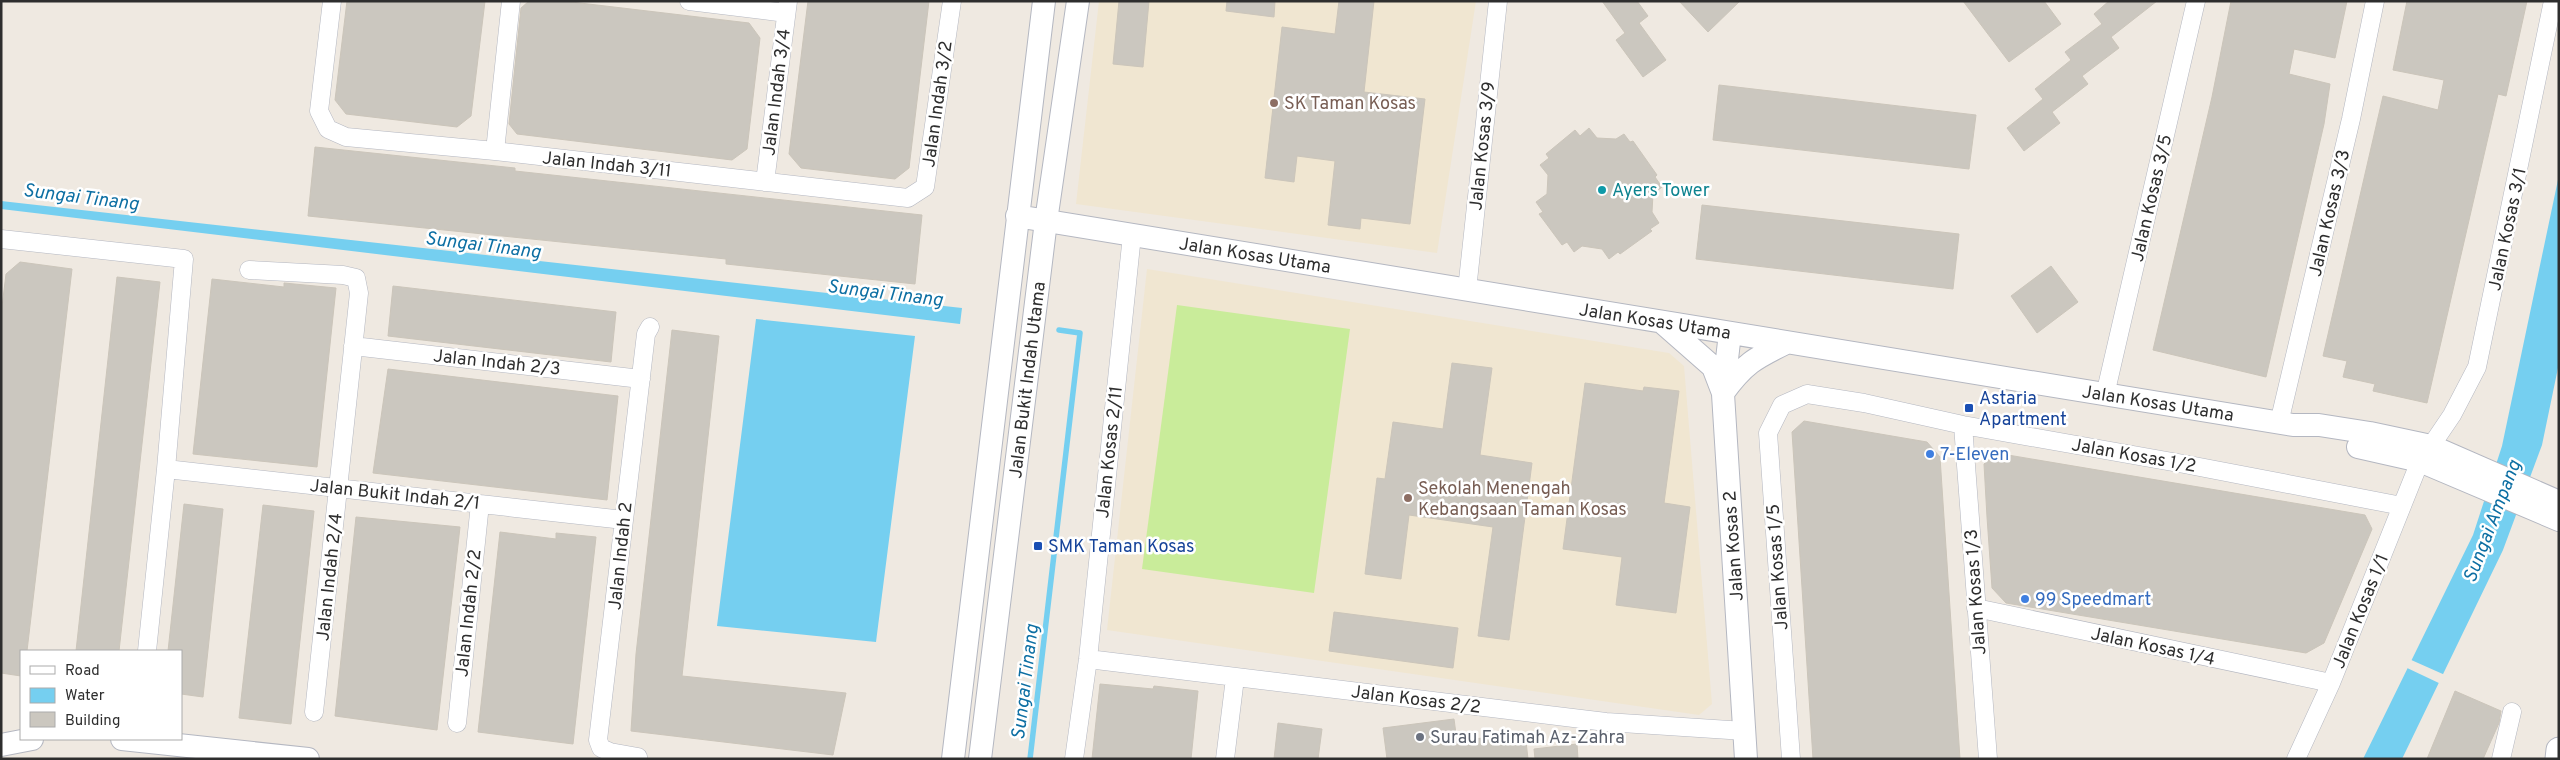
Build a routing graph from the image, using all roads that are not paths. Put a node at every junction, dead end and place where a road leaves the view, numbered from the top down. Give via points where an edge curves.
1 (332, 1) edge
2 (510, 1) edge
3 (689, 1) edge
4 (952, 1) edge
5 (1044, 1) edge
6 (1078, 1) edge
7 (1498, 1) edge
8 (2196, 1) edge
9 (2375, 1) edge
10 (2553, 1) edge
11 (787, 7) edge
12 (495, 151) junction
13 (765, 182) junction
14 (908, 198) joint
15 (1017, 216) junction
16 (1046, 221) junction
17 (1132, 235) junction
18 (1, 239) edge
19 (250, 270) dead end
20 (1467, 290) junction
21 (1662, 322) junction
22 (650, 327) dead end
23 (1730, 333) junction
24 (1786, 343) junction
25 (353, 346) junction
26 (641, 379) junction
27 (1723, 394) junction
28 (1807, 394) joint
29 (2105, 395) junction
30 (2286, 424) junction
31 (1963, 426) junction
32 (2431, 456) junction
33 (166, 469) junction
34 (338, 488) junction
35 (480, 504) junction
36 (2548, 504) edge
37 (2402, 506) junction
38 (624, 520) junction
39 (2559, 534) edge
40 (1976, 608) junction
41 (147, 650) edge
42 (1088, 659) junction
43 (1235, 678) junction
44 (2331, 683) junction
45 (314, 712) dead end
46 (2512, 712) dead end
47 (457, 723) dead end
48 (1745, 731) junction
49 (957, 732) junction
50 (27, 740) edge
51 (131, 740) edge
52 (1, 745) edge
53 (2559, 750) edge
54 (638, 758) edge
55 (308, 759) edge
56 (940, 759) edge
57 (953, 759) edge
58 (980, 759) edge
59 (1074, 759) edge
60 (1225, 759) edge
61 (1746, 759) edge
62 (1792, 759) edge
63 (1988, 759) edge
64 (2296, 759) edge
65 (2501, 759) edge
66 (2558, 759) edge

1 - 12 street, Jalan Indah 3/11 via 319,112 328,129 346,137
2 - 12 street
3 - 11 street
4 - 14 street, Jalan Indah 3/2 via 925,187
5 - 15 street, Jalan Bukit Indah Utama
6 - 16 street, Jalan Bukit Indah Utama
7 - 20 street, Jalan Kosas 3/9
8 - 29 street, Jalan Kosas 3/5
9 - 30 street, Jalan Kosas 3/3
10 - 32 street, Jalan Kosas 3/1 via 2477,367
11 - 13 street, Jalan Indah 3/4
12 - 13 street, Jalan Indah 3/11
13 - 14 street, Jalan Indah 3/11
15 - 16 street, Jalan Kosas Utama
15 - 49 street, Jalan Bukit Indah Utama
16 - 17 street, Jalan Kosas Utama
16 - 58 street, Jalan Bukit Indah Utama
17 - 20 street, Jalan Kosas Utama
17 - 42 street, Jalan Kosas 2/11
18 - 33 street via 184,258
19 - 25 street, Jalan Indah 2/4 via 356,278 358,293
20 - 21 street, Jalan Kosas Utama
21 - 23 street, Jalan Kosas Utama
21 - 27 street via 1713,367
22 - 26 street, Jalan Indah 2 via 646,334
23 - 24 street, Jalan Kosas Utama
23 - 27 street, Jalan Kosas 2
24 - 27 street via 1752,360 1735,376
24 - 29 street, Jalan Kosas Utama
25 - 26 street, Jalan Indah 2/3
25 - 34 street, Jalan Indah 2/4
26 - 38 street, Jalan Indah 2
27 - 48 street, Jalan Kosas 2
28 - 31 street, Jalan Kosas 1/2
28 - 62 street, Jalan Kosas 1/5 via 1782,406 1768,433
29 - 30 street, Jalan Kosas Utama
30 - 32 street, Jalan Kosas Utama via 2322,440
31 - 37 street, Jalan Kosas 1/2
31 - 40 street, Jalan Kosas 1/3
32 - 36 street, Jalan Kosas Utama
32 - 37 street, Jalan Kosas 1/1
33 - 34 street, Jalan Bukit Indah 2/1
33 - 41 street
34 - 35 street, Jalan Bukit Indah 2/1
34 - 45 street, Jalan Indah 2/4
35 - 38 street, Jalan Bukit Indah 2/1
35 - 47 street, Jalan Indah 2/2
36 - 39 street
37 - 44 street, Jalan Kosas 1/1
38 - 54 street, Jalan Indah 2 via 598,740 601,748
40 - 44 street, Jalan Kosas 1/4
40 - 63 street, Jalan Kosas 1/3
42 - 43 street, Jalan Kosas 2/2
42 - 59 street, Jalan Kosas 2/11
43 - 48 street, Jalan Kosas 2/2 via 1606,722
43 - 60 street
44 - 64 street, Jalan Kosas 1/1
46 - 65 street
48 - 61 street, Jalan Kosas 2
49 - 56 street
49 - 57 street, Jalan Bukit Indah Utama
50 - 52 street
51 - 55 street
53 - 66 main road

